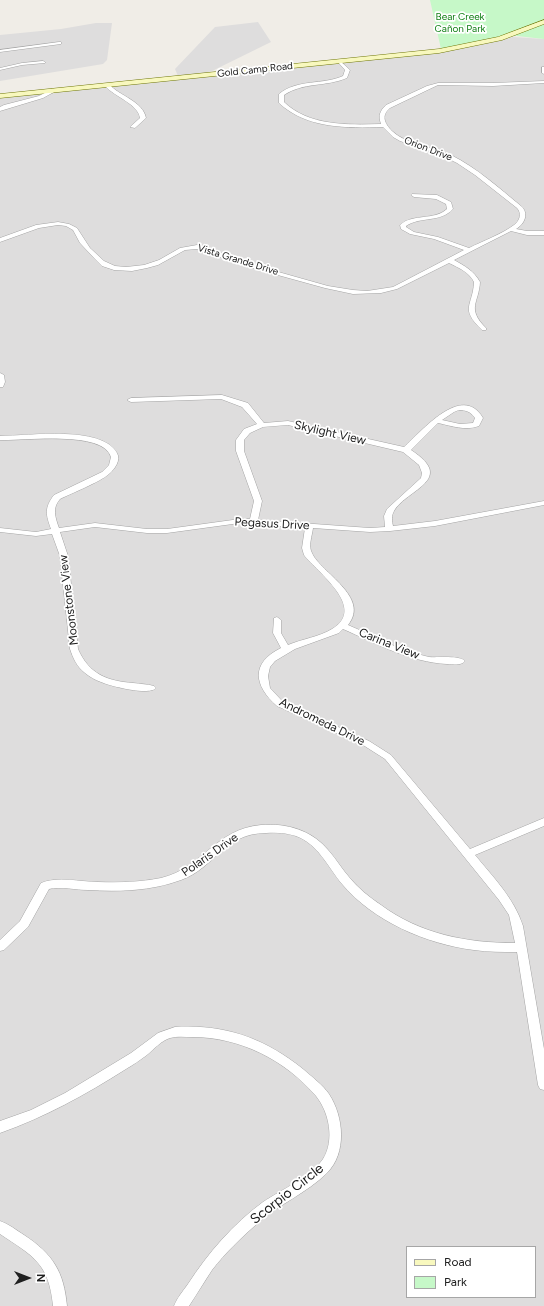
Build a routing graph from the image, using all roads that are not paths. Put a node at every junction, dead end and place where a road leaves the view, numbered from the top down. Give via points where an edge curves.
1 (544, 22) edge
2 (59, 43) dead end
3 (0, 51) edge
4 (339, 61) junction
5 (43, 62) dead end
6 (544, 68) edge
7 (0, 70) edge
8 (544, 73) edge
9 (544, 82) edge
10 (107, 85) junction
11 (52, 91) junction
12 (0, 96) edge
13 (0, 109) edge
14 (384, 125) junction
15 (133, 127) dead end
16 (414, 195) dead end
17 (510, 229) junction
18 (544, 233) edge
19 (0, 240) edge
20 (469, 250) junction
21 (449, 260) junction
22 (484, 329) dead end
23 (0, 375) edge
24 (0, 385) edge
25 (131, 400) dead end
26 (438, 421) junction
27 (262, 425) junction
28 (0, 438) edge
29 (406, 450) junction
30 (544, 502) edge
31 (254, 521) junction
32 (309, 526) junction
33 (390, 529) junction
34 (0, 530) edge
35 (56, 531) junction
36 (277, 620) dead end
37 (343, 626) junction
38 (286, 649) junction
39 (460, 661) dead end
40 (151, 688) dead end
41 (544, 822) edge
42 (468, 854) junction
43 (0, 947) edge
44 (522, 947) junction
45 (544, 1085) edge
46 (0, 1127) edge
47 (0, 1227) edge
48 (60, 1306) edge
49 (181, 1306) edge

1 - 4 street, Gold Camp Road via 510,36 478,44 439,51
2 - 3 street
4 - 10 street, Gold Camp Road
4 - 14 street via 348,70 345,77 289,89 282,94 282,102 287,109 300,116 324,123 352,126
5 - 7 street
6 - 8 street
9 - 14 street via 488,85 451,83 432,86 386,107 382,114
10 - 11 street, Gold Camp Road
10 - 15 street via 114,94 142,112 143,118
11 - 12 street, Gold Camp Road
11 - 13 street via 45,96 10,104
14 - 17 street, Orion Drive via 399,138 436,150 458,161 519,207 523,213 522,218 518,225
16 - 20 street via 441,198 449,203 450,209 439,216 409,221 403,228
17 - 18 street via 527,234
17 - 20 street, Vista Grande Drive
19 - 21 street, Vista Grande Drive via 46,225 65,224 78,232 86,247 97,259 113,268 144,267 162,261 184,248 198,247 245,264 357,293 396,288
20 - 21 street, Vista Grande Drive
21 - 22 street via 476,277 478,286 472,310 475,319
23 - 24 street
25 - 27 street via 222,398 245,405
26 - 26 street via 449,411 457,408 475,412 479,418 476,424 466,426
26 - 29 street
27 - 29 street, Skylight View via 297,425
27 - 31 street, Skylight View via 248,431 239,445 258,501
28 - 35 street, Moonstone View via 84,438 100,441 114,452 111,470 64,493 53,502 50,514
29 - 33 street, Skylight View via 425,467 425,478 391,510 388,516
30 - 33 street, Pegasus Drive
31 - 32 street, Pegasus Drive
31 - 35 street, Pegasus Drive via 167,531 95,525
32 - 33 street, Pegasus Drive
32 - 37 street via 306,548 308,555 347,600 349,612
34 - 35 street, Pegasus Drive via 31,534
35 - 40 street, Moonstone View via 65,562 77,659 84,668 101,680
36 - 38 street via 277,632
37 - 38 street, Andromeda Drive via 326,636
37 - 39 street, Carina View via 407,654 430,660
38 - 42 street, Andromeda Drive via 265,666 263,681 271,696 280,704 366,743 388,757
41 - 42 street
42 - 44 street, Andromeda Drive via 510,906 518,926
43 - 44 street, Polaris Drive via 24,924 42,889 50,884 131,888 154,884 193,869 227,840 238,834 251,830 276,829 302,835 315,842 352,888 386,915 406,926 444,940 468,945
44 - 45 street, Andromeda Drive
46 - 49 street, Scorpio Circle via 55,1105 141,1054 168,1033 200,1031 237,1036 278,1057 300,1072 320,1091 333,1115 335,1128 335,1139 327,1164 319,1173 261,1212 230,1241 209,1265
47 - 48 street via 38,1252 49,1264 57,1279

